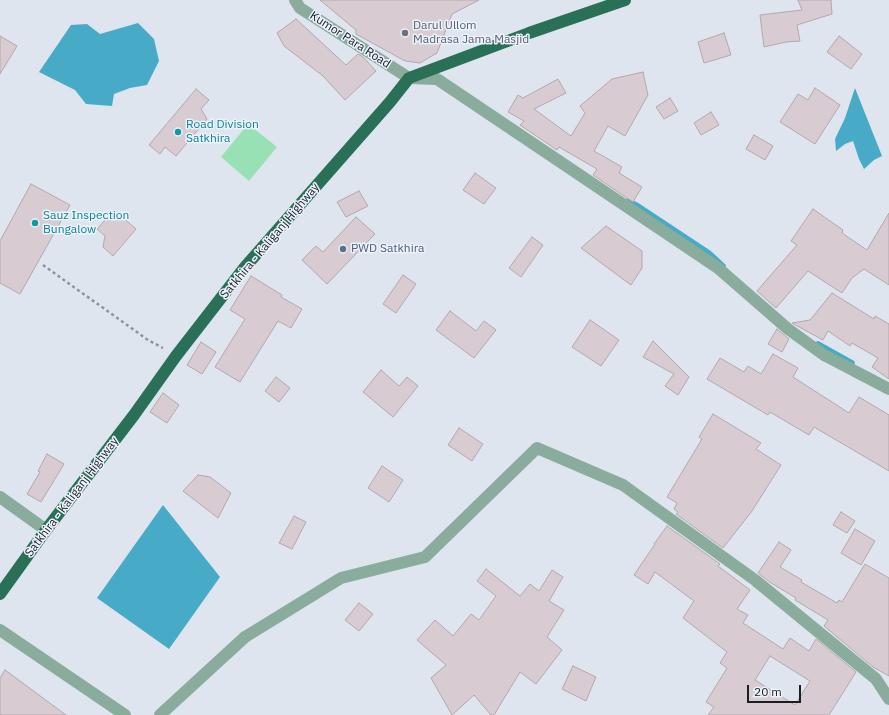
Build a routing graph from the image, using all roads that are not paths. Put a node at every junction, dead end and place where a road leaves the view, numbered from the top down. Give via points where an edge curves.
1 (295, 0) edge
2 (625, 0) edge
3 (408, 78) junction
4 (889, 389) edge
5 (0, 497) edge
6 (46, 530) junction
7 (0, 594) edge
8 (0, 630) edge
9 (889, 699) edge
10 (125, 715) edge
11 (160, 715) edge

1 - 3 street, Kumor Para Road via 300,8
2 - 3 highway
3 - 4 street via 437,79 718,268 788,329 824,355
3 - 6 highway, Satkhira - Kaliganj Highway via 390,102 245,267
5 - 6 street
6 - 7 highway, Satkhira - Kaliganj Highway
8 - 10 street
9 - 11 street via 876,678 755,580 623,485 537,448 425,557 341,578 245,637

